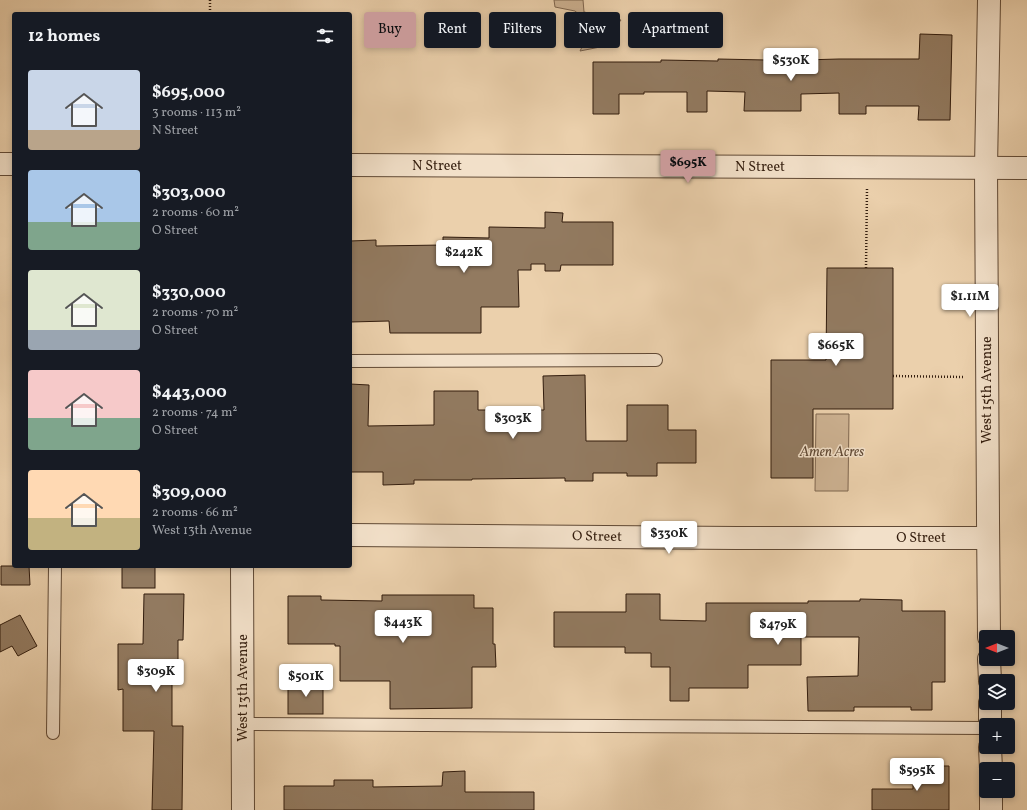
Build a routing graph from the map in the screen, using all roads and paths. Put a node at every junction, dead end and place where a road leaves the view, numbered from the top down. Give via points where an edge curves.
1 (210, 0) edge
2 (989, 0) edge
3 (210, 12) edge
4 (0, 164) edge
5 (12, 164) edge
6 (352, 165) edge
7 (986, 168) junction
8 (1027, 168) edge
9 (867, 189) dead end
10 (866, 268) dead end
11 (656, 360) dead end
12 (352, 361) edge
13 (893, 376) dead end
14 (966, 377) dead end
15 (352, 534) edge
16 (988, 538) junction
17 (55, 568) edge
18 (242, 568) edge
19 (989, 630) edge
20 (243, 724) junction
21 (979, 728) edge
22 (53, 733) dead end
23 (991, 798) edge
24 (243, 810) edge
25 (991, 810) edge

1 - 3 path
2 - 7 street, West 15th Avenue
4 - 5 street
6 - 7 street, N Street
7 - 8 street, N Street
7 - 16 street, West 15th Avenue
9 - 10 path
11 - 12 lane
13 - 14 path
15 - 16 street, O Street
16 - 19 street, West 15th Avenue
17 - 22 lane
18 - 20 street, West 13th Avenue
20 - 21 lane
20 - 24 street, West 13th Avenue
23 - 25 street

